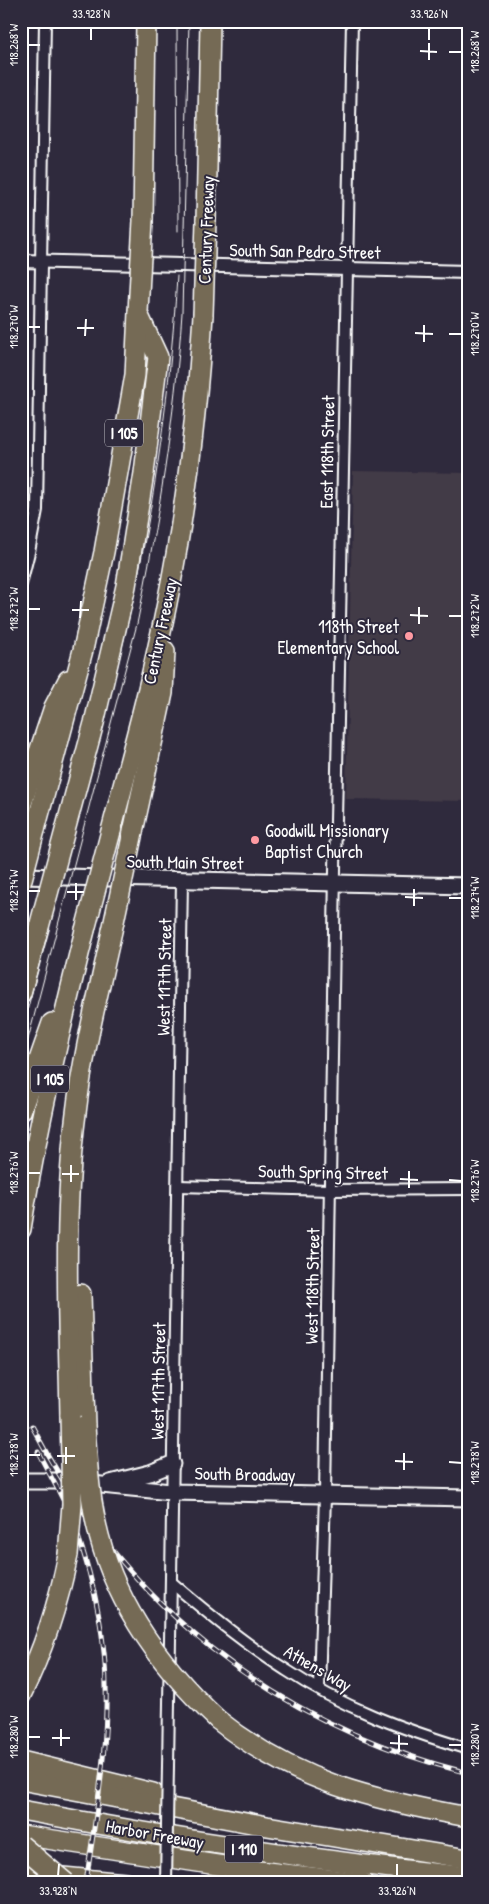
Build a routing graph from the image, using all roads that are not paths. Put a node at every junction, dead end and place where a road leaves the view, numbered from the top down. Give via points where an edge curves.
1 (44, 21) edge
2 (146, 21) edge
3 (210, 21) edge
4 (352, 21) edge
5 (21, 261) edge
6 (41, 262) junction
7 (347, 269) junction
8 (468, 272) edge
9 (138, 312) junction
10 (21, 584) edge
11 (167, 603) junction
12 (83, 650) junction
13 (21, 806) edge
14 (21, 876) edge
15 (182, 881) junction
16 (21, 883) edge
17 (335, 884) junction
18 (468, 886) edge
19 (85, 930) junction
20 (21, 994) edge
21 (21, 1111) edge
22 (178, 1186) junction
23 (468, 1189) edge
24 (330, 1190) junction
25 (21, 1229) edge
26 (78, 1420) junction
27 (172, 1464) junction
28 (21, 1480) edge
29 (102, 1485) junction
30 (172, 1492) junction
31 (325, 1495) junction
32 (468, 1498) edge
33 (170, 1582) junction
34 (319, 1690) junction
35 (21, 1695) edge
36 (468, 1749) edge
37 (21, 1761) edge
38 (21, 1780) edge
39 (21, 1810) edge
40 (468, 1817) edge
41 (21, 1835) edge
42 (332, 1835) junction
43 (21, 1845) edge
44 (468, 1859) edge
45 (21, 1872) edge
46 (468, 1877) edge
47 (66, 1883) edge
48 (125, 1883) edge
49 (166, 1883) edge
50 (363, 1883) edge

1 - 6 street
2 - 9 highway, I 105, bridge
3 - 11 highway, Century Freeway / I 105, bridge via 203,315 189,464
4 - 7 street, East 118th Street
5 - 6 street, South San Pedro Street
6 - 7 street, South San Pedro Street
6 - 10 street via 37,510
7 - 8 street, South San Pedro Street
7 - 17 street, East 118th Street
9 - 12 highway, I 105 via 135,375
9 - 20 highway, bridge via 158,357 126,586 94,723
11 - 19 highway, Century Freeway / I 105, bridge
11 - 26 highway, bridge via 163,693 94,1011 84,1111 80,1210
12 - 13 highway via 54,706
12 - 16 highway, I 105, bridge
14 - 15 main road, South Main Street
15 - 17 main road, South Main Street
15 - 22 street, West 117th Street
17 - 18 main road, South Main Street
17 - 24 street, West 118th Street
19 - 21 highway
19 - 25 highway, Century Freeway / I 105 via 46,1096
22 - 24 street, South Spring Street
22 - 27 street, West 117th Street
23 - 24 street, South Spring Street
24 - 31 street, West 118th Street
26 - 35 highway, bridge via 68,1555 61,1590 42,1650
26 - 40 highway, bridge via 96,1524 119,1591 155,1652 186,1689 218,1720 270,1756 313,1778 367,1795
27 - 29 main road
27 - 30 street, West 117th Street
28 - 29 main road, South Broadway
29 - 30 main road, South Broadway
30 - 31 main road, South Broadway
30 - 33 street, West 117th Street
31 - 32 main road, South Broadway
31 - 34 street, West 118th Street
33 - 34 street, Athens Way via 286,1671
33 - 49 street, West 117th Street, bridge
34 - 36 street, Athens Way via 415,1732
37 - 42 highway
38 - 42 highway
39 - 46 highway, Harbor Freeway / I 110 via 268,1852
41 - 50 highway via 250,1870
42 - 44 highway
43 - 47 highway, bridge
45 - 48 highway

